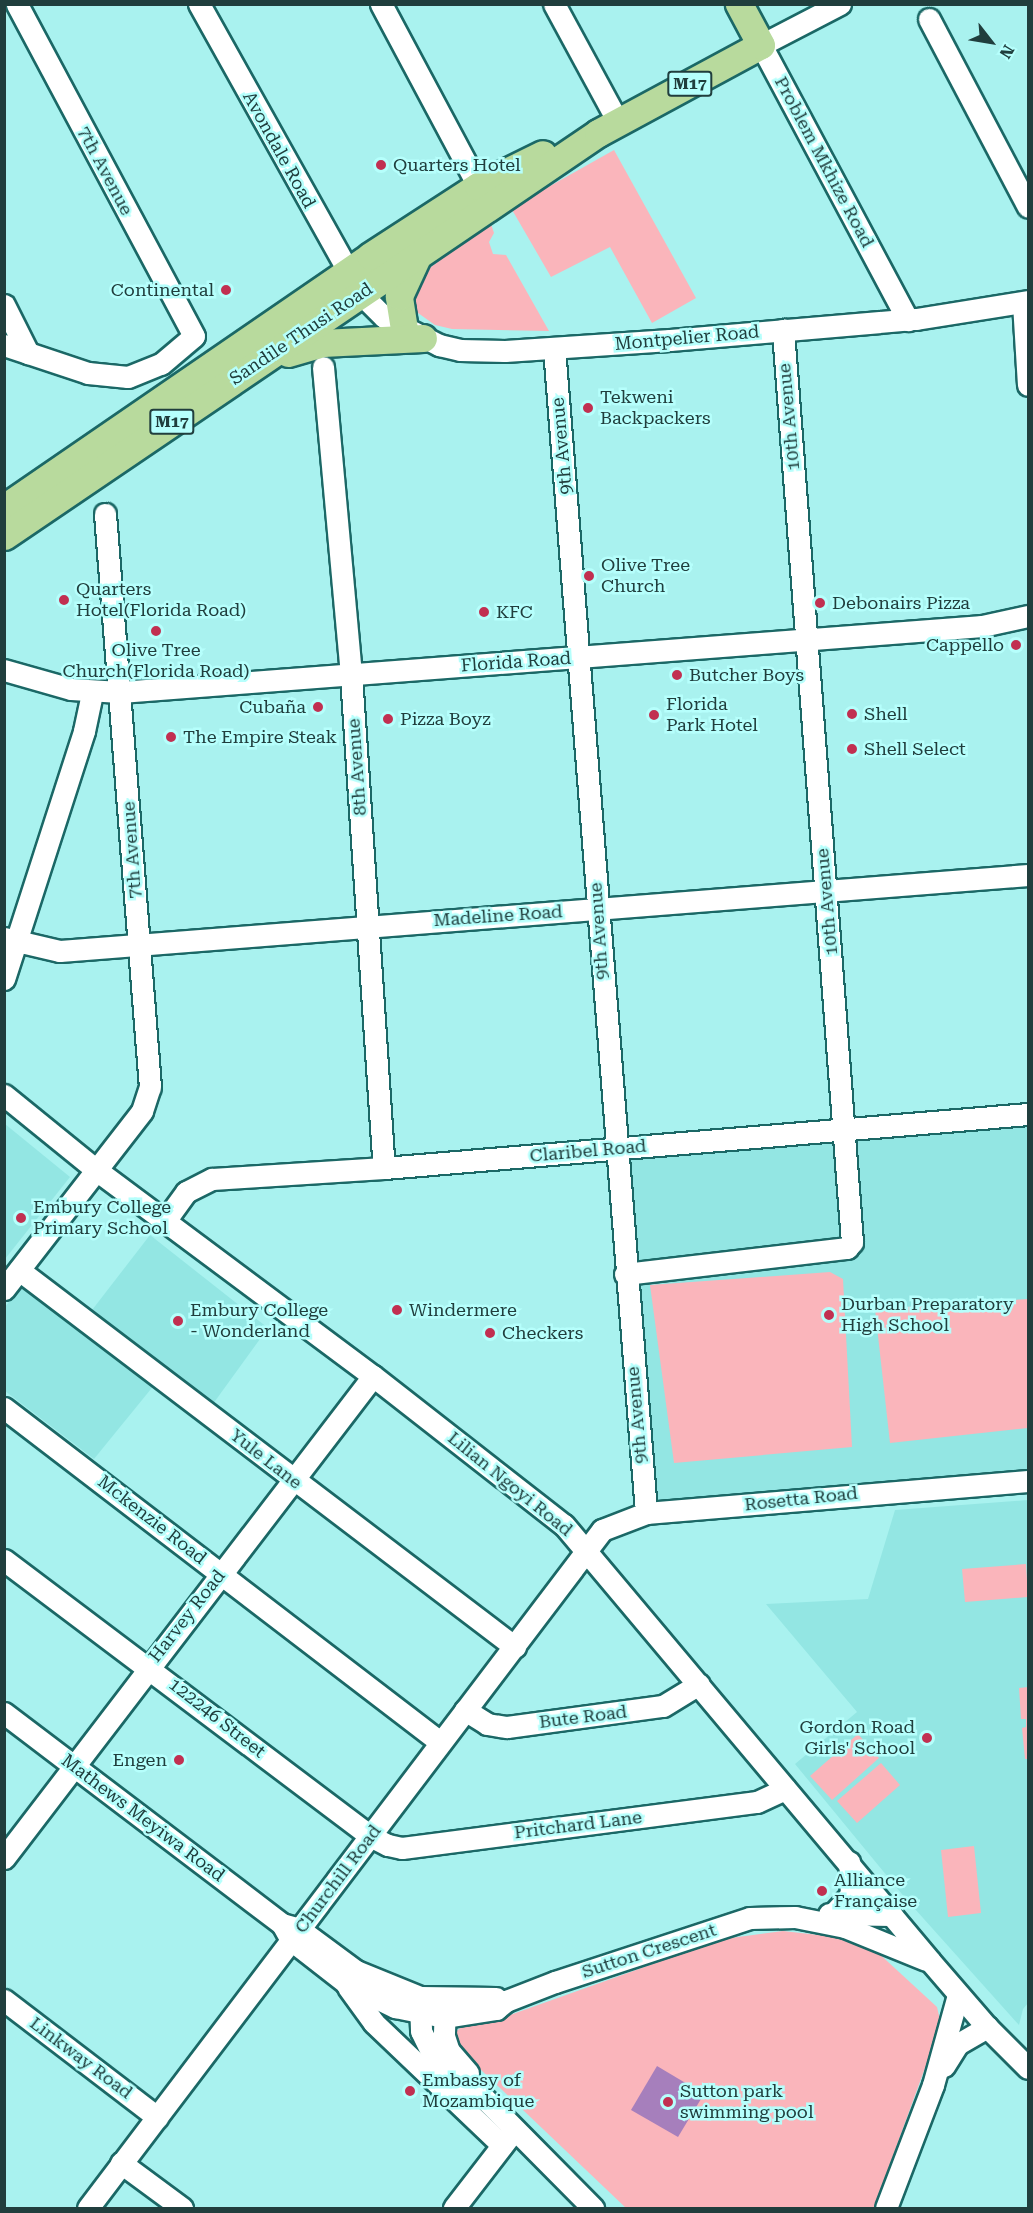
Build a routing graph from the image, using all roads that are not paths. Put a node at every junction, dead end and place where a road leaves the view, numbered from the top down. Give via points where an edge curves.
1 (17, 4) edge
2 (199, 4) edge
3 (381, 4) edge
4 (555, 4) edge
5 (739, 4) edge
6 (840, 4) edge
7 (929, 19) dead end
8 (761, 45) junction
9 (608, 128) junction
10 (478, 186) junction
11 (1029, 207) edge
12 (422, 251) junction
13 (347, 271) junction
14 (361, 294) junction
15 (1026, 302) edge
16 (4, 305) edge
17 (908, 320) junction
18 (783, 330) junction
19 (413, 334) junction
20 (4, 345) edge
21 (554, 348) junction
22 (28, 353) junction
23 (323, 367) dead end
24 (242, 373) junction
25 (1029, 385) edge
26 (4, 508) edge
27 (105, 514) dead end
28 (4, 536) edge
29 (1029, 616) edge
30 (807, 637) junction
31 (579, 657) junction
32 (4, 670) edge
33 (351, 675) junction
34 (92, 692) junction
35 (120, 692) junction
36 (1029, 875) edge
37 (827, 891) junction
38 (597, 908) junction
39 (369, 926) junction
40 (11, 940) edge
41 (139, 946) junction
42 (4, 979) edge
43 (4, 1095) edge
44 (1029, 1114) edge
45 (846, 1129) junction
46 (615, 1148) junction
47 (384, 1168) junction
48 (95, 1169) junction
49 (165, 1221) junction
50 (19, 1270) junction
51 (625, 1274) junction
52 (4, 1289) edge
53 (373, 1376) junction
54 (4, 1408) edge
55 (293, 1480) junction
56 (1029, 1481) edge
57 (646, 1513) junction
58 (585, 1547) junction
59 (4, 1560) edge
60 (220, 1573) junction
61 (515, 1647) junction
62 (148, 1665) junction
63 (699, 1684) junction
64 (465, 1710) junction
65 (4, 1713) edge
66 (440, 1742) junction
67 (73, 1765) junction
68 (785, 1789) junction
69 (370, 1836) junction
70 (4, 1858) edge
71 (849, 1862) junction
72 (833, 1914) junction
73 (892, 1915) junction
74 (795, 1917) junction
75 (291, 1931) junction
76 (930, 1961) junction
77 (346, 1983) junction
78 (958, 1995) junction
79 (4, 2000) edge
80 (420, 2006) junction
81 (444, 2008) junction
82 (987, 2027) junction
83 (1029, 2068) edge
84 (933, 2085) junction
85 (480, 2094) junction
86 (156, 2117) junction
87 (508, 2137) junction
88 (121, 2163) junction
89 (88, 2208) edge
90 (183, 2208) edge
91 (454, 2208) edge
92 (593, 2208) edge
93 (886, 2208) edge

1 - 22 street, 7th Avenue via 194,336 161,364 129,377 88,373
2 - 13 street, Avondale Road
3 - 10 street
4 - 9 street
5 - 8 main road, Problem Mkhize Road
6 - 8 street, Sandile Thusi Road / M17
7 - 11 street
8 - 9 main road, Sandile Thusi Road / M17
8 - 17 street, Problem Mkhize Road
9 - 10 main road, Sandile Thusi Road / M17
9 - 12 main road, Sandile Thusi Road / M17
10 - 13 main road, Sandile Thusi Road / M17
12 - 14 main road, Sandile Thusi Road / M17
12 - 19 main road via 409,268 399,296
13 - 14 street, Avondale Road
13 - 26 main road, Sandile Thusi Road / M17 via 209,370
14 - 19 street, Montpelier Road via 384,317
14 - 24 main road, Sandile Thusi Road / M17
15 - 17 street, Montpelier Road
15 - 25 street
16 - 22 street
17 - 18 street, Montpelier Road
18 - 21 street, Montpelier Road
18 - 30 street, 10th Avenue
19 - 21 street, Montpelier Road via 460,350
19 - 24 main road via 322,343 296,349
20 - 22 street
21 - 31 street, 9th Avenue
23 - 33 street, 8th Avenue
24 - 28 main road, Sandile Thusi Road / M17
27 - 35 street, 7th Avenue
29 - 30 street, Florida Road via 982,626
30 - 31 street, Florida Road
30 - 37 street, 10th Avenue
31 - 33 street, Florida Road
31 - 38 street, 9th Avenue
32 - 34 street, Florida Road
33 - 35 street, Florida Road
33 - 39 street, 8th Avenue
34 - 35 street, Florida Road
34 - 40 street via 84,730
35 - 41 street, 7th Avenue
36 - 37 street, Madeline Road
37 - 38 street, Madeline Road
37 - 45 street, 10th Avenue
38 - 39 street, Madeline Road
38 - 46 street, 9th Avenue
39 - 41 street, Madeline Road
39 - 47 street, 8th Avenue
40 - 41 street, Madeline Road via 60,951
40 - 42 street
41 - 48 street, 7th Avenue via 150,1075 147,1099
43 - 48 street, Lilian Ngoyi Road
44 - 45 street, Claribel Road
45 - 46 street, Claribel Road
45 - 51 street, 10th Avenue via 854,1233 848,1248
46 - 47 street, Claribel Road
46 - 51 street, 9th Avenue
47 - 49 street, Claribel Road via 212,1179 186,1192
48 - 49 street, Lilian Ngoyi Road
48 - 50 street, 7th Avenue
49 - 53 street, Lilian Ngoyi Road
50 - 52 street, 7th Avenue
50 - 55 street, Yule Lane
51 - 57 street, 9th Avenue
53 - 55 street, Harvey Road
53 - 58 street, Lilian Ngoyi Road via 564,1525
54 - 60 street, Mckenzie Road
55 - 60 street, Harvey Road
55 - 61 street, Yule Lane
56 - 57 street, Rosetta Road
57 - 58 street, Rosetta Road via 611,1524
58 - 61 street, Churchill Road
58 - 63 street, Lilian Ngoyi Road
59 - 62 street, 122246 Street
60 - 62 street, Harvey Road
60 - 66 street, Mckenzie Road
61 - 64 street, Churchill Road
62 - 67 street, Harvey Road
62 - 69 street, 122246 Street
63 - 64 street, Bute Road via 663,1706 502,1727 486,1724
63 - 68 street, Lilian Ngoyi Road
64 - 66 street, Churchill Road
65 - 67 street, Mathews Meyiwa Road
66 - 69 street, Churchill Road
67 - 70 street, Harvey Road
67 - 75 street, Mathews Meyiwa Road
68 - 69 street, Pritchard Lane via 757,1802 402,1848
68 - 71 street, Lilian Ngoyi Road
69 - 75 street, Churchill Road
71 - 72 street via 851,1895
71 - 73 street, Lilian Ngoyi Road
72 - 73 street, Sutton Crescent
72 - 74 street, Sutton Crescent
73 - 76 street, Lilian Ngoyi Road
74 - 76 street, Sutton Crescent via 861,1932
74 - 81 street, Sutton Crescent via 750,1918 506,2001
75 - 77 street, Mathews Meyiwa Road
75 - 80 street, Mathews Meyiwa Road
75 - 86 street, Churchill Road
76 - 78 street, Lilian Ngoyi Road
77 - 80 street, Mathews Meyiwa Road via 371,1997
77 - 87 street via 374,2023
78 - 82 street, Lilian Ngoyi Road
78 - 84 street
79 - 86 street, Linkway Road
80 - 81 street, Sutton Crescent
80 - 85 street via 424,2043 433,2056
81 - 85 street via 449,2051
82 - 83 street, Lilian Ngoyi Road
82 - 84 street via 958,2044
84 - 93 street
85 - 87 street
86 - 88 street, Churchill Road
87 - 91 street
87 - 92 street
88 - 89 street, Churchill Road
88 - 90 street

